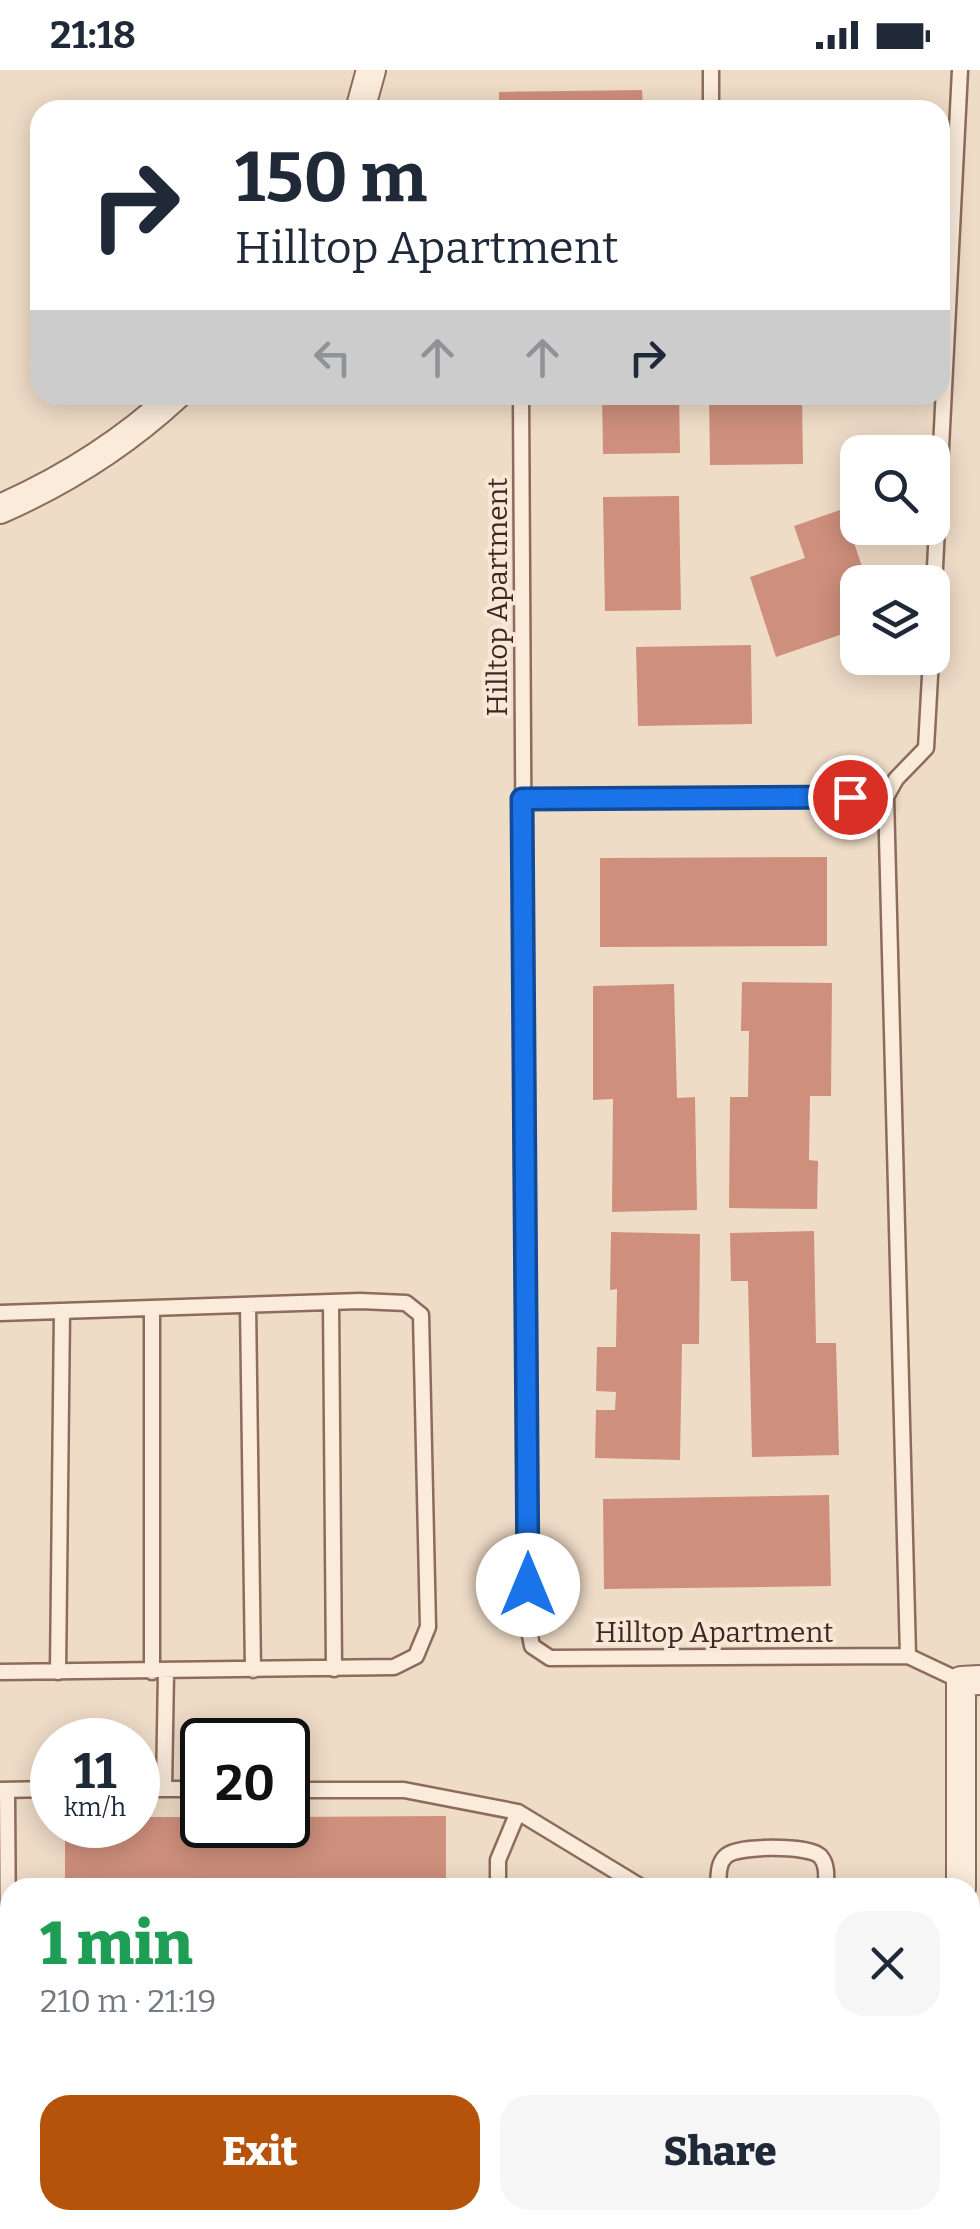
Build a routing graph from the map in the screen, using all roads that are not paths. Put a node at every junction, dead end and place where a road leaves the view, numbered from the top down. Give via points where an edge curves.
1 (370, 70) edge
2 (711, 70) edge
3 (960, 70) edge
4 (362, 100) edge
5 (711, 100) edge
6 (950, 269) edge
7 (165, 405) edge
8 (522, 405) edge
9 (943, 405) edge
10 (0, 509) edge
11 (935, 565) edge
12 (930, 675) edge
13 (886, 797) junction
14 (522, 799) junction
15 (331, 1302) junction
16 (248, 1305) junction
17 (152, 1308) junction
18 (62, 1311) junction
19 (0, 1312) edge
20 (908, 1656) junction
21 (334, 1669) junction
22 (253, 1670) junction
23 (0, 1672) edge
24 (58, 1672) junction
25 (159, 1672) junction
26 (971, 1680) edge
27 (4, 1790) edge
28 (30, 1790) edge
29 (160, 1790) edge
30 (164, 1790) junction
31 (180, 1790) edge
32 (310, 1790) edge
33 (518, 1812) junction
34 (6, 1878) edge
35 (498, 1878) edge
36 (627, 1878) edge
37 (719, 1878) edge
38 (826, 1878) edge
39 (961, 1878) edge

1 - 4 street
2 - 5 lane
3 - 6 lane
7 - 10 street via 56,484
8 - 14 lane, Hilltop Apartment
9 - 11 lane
12 - 13 lane via 926,748
13 - 14 lane
13 - 20 lane
14 - 20 lane, Hilltop Apartment via 532,1646 550,1658
15 - 16 lane
15 - 21 lane
15 - 21 lane via 406,1304 421,1315 428,1627 416,1656 394,1668
16 - 17 lane
16 - 22 lane
17 - 18 lane
17 - 25 lane
18 - 19 lane
18 - 24 lane
20 - 26 lane, Hilltop Apartment
21 - 22 lane
22 - 25 lane
23 - 24 lane
24 - 25 lane
25 - 30 lane
26 - 39 street
27 - 28 lane
27 - 34 lane
29 - 30 lane
30 - 31 lane
32 - 33 lane via 404,1790
33 - 35 lane via 498,1860
33 - 36 lane
37 - 38 lane via 726,1856 739,1850 805,1848 819,1854

